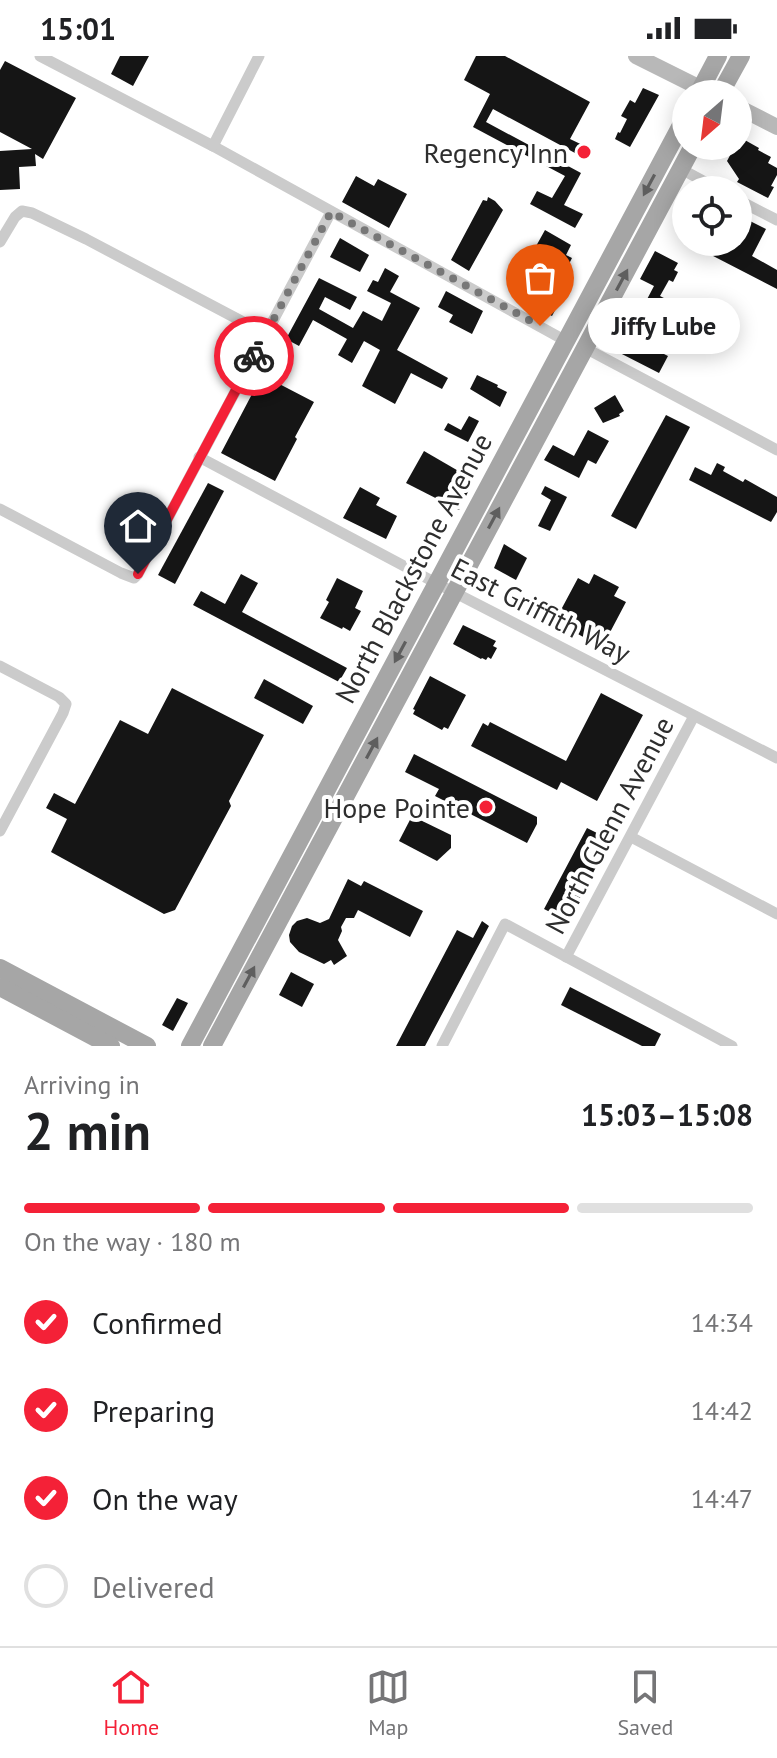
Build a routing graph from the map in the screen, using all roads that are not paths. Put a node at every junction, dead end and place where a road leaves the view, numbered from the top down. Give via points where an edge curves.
1 (40, 56) edge
2 (259, 56) edge
3 (636, 56) edge
4 (718, 56) edge
5 (741, 56) edge
6 (681, 80) edge
7 (708, 80) edge
8 (728, 80) edge
9 (752, 114) edge
10 (777, 127) edge
11 (672, 142) edge
12 (213, 146) junction
13 (686, 160) edge
14 (681, 169) junction
15 (694, 176) edge
16 (752, 207) edge
17 (331, 212) junction
18 (777, 220) edge
19 (0, 242) edge
20 (591, 293) junction
21 (266, 334) junction
22 (566, 341) junction
23 (585, 348) junction
24 (548, 416) junction
25 (777, 450) edge
26 (199, 457) junction
27 (0, 509) edge
28 (436, 583) junction
29 (454, 593) junction
30 (0, 666) edge
31 (694, 716) junction
32 (777, 758) edge
33 (1, 825) edge
34 (631, 837) junction
35 (288, 862) junction
36 (777, 914) edge
37 (268, 942) junction
38 (566, 957) junction
39 (0, 968) edge
40 (0, 987) edge
41 (17, 996) junction
42 (58, 999) junction
43 (111, 1046) edge
44 (147, 1046) edge
45 (190, 1046) edge
46 (212, 1046) edge
47 (442, 1046) edge
48 (732, 1046) edge

1 - 12 street
2 - 12 street
3 - 6 street
4 - 7 main road
5 - 8 main road
9 - 10 street
11 -> 20 main road, North Blackstone Avenue
12 - 17 street
13 - 14 main road, North Blackstone Avenue
14 - 15 street
23 -> 14 main road, North Blackstone Avenue
16 - 18 street
17 - 21 street
17 - 22 street
19 - 21 street via 15,217 22,211 32,213
20 - 22 main road, North Blackstone Avenue
20 - 23 main road via 594,308 579,340
21 - 26 street
22 - 24 main road via 571,352 550,394
22 - 28 main road, North Blackstone Avenue
23 - 24 main road, North Blackstone Avenue
23 - 25 street
29 -> 24 main road, North Blackstone Avenue
26 - 27 street via 134,578
26 - 28 street, East Griffith Way
28 - 29 street, East Griffith Way
28 -> 35 main road, North Blackstone Avenue
29 - 31 street, East Griffith Way
37 -> 29 main road, North Blackstone Avenue
30 - 33 street via 66,704
31 - 32 street, East Griffith Way
31 - 34 street, North Glenn Avenue
34 - 36 street
34 - 38 street, North Glenn Avenue
35 - 37 main road via 291,877 269,918
35 - 45 main road, North Blackstone Avenue
46 -> 37 main road, North Blackstone Avenue
38 - 47 street, North Glenn Avenue via 505,924
38 - 48 street
39 - 42 main road
40 - 41 main road
41 - 42 main road via 47,1003
41 - 43 main road
42 - 44 main road

